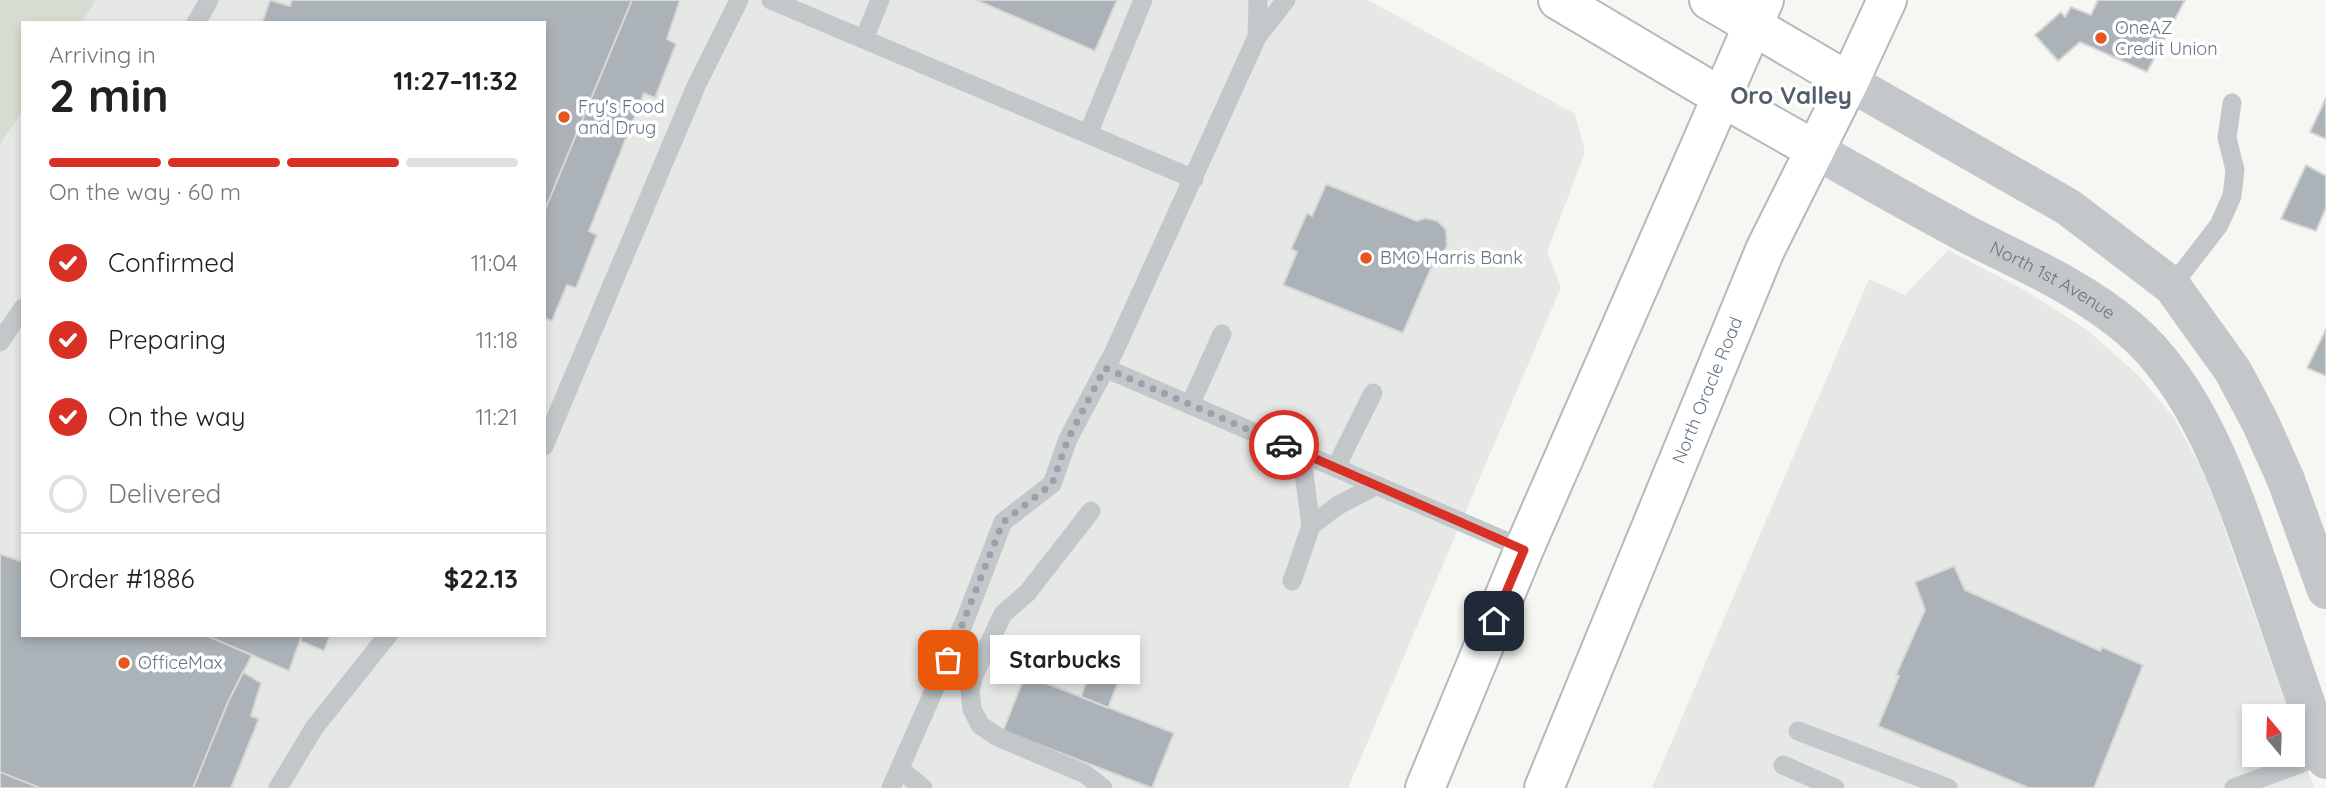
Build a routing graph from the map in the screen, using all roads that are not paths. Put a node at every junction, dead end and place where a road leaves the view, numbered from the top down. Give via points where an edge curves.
1 (209, 0) edge
2 (739, 0) edge
3 (771, 0) edge
4 (880, 0) edge
5 (1143, 0) edge
6 (1258, 0) edge
7 (1286, 0) edge
8 (1558, 0) edge
9 (1709, 0) edge
10 (1887, 0) edge
11 (1759, 12) edge
12 (197, 21) edge
13 (1257, 37) junction
14 (864, 39) junction
15 (1849, 82) junction
16 (1723, 98) junction
17 (2232, 103) dead end
18 (1088, 134) junction
19 (1815, 150) junction
20 (1194, 179) junction
21 (2172, 286) junction
22 (21, 311) edge
23 (2132, 331) junction
24 (1222, 334) dead end
25 (0, 342) edge
26 (1105, 368) junction
27 (1373, 393) dead end
28 (1191, 405) junction
29 (546, 441) edge
30 (1301, 452) junction
31 (1336, 467) junction
32 (1377, 485) junction
33 (1091, 511) dead end
34 (1311, 526) junction
35 (1524, 550) junction
36 (1292, 581) dead end
37 (2326, 590) edge
38 (386, 637) edge
39 (1798, 731) dead end
40 (2325, 756) edge
41 (1783, 765) dead end
42 (900, 769) junction
43 (278, 788) edge
44 (891, 788) edge
45 (923, 788) edge
46 (1103, 788) edge
47 (1425, 788) edge
48 (1544, 788) edge
49 (1835, 788) edge
50 (1948, 788) edge
51 (2234, 788) edge

1 - 12 lane
2 - 29 lane via 697,84
3 - 14 lane
4 - 14 lane
5 - 18 lane
6 - 13 lane
7 - 13 lane
8 - 16 main road, North 1st Avenue
9 - 11 main road
10 - 15 main road, North Oracle Road
11 - 15 main road
11 - 16 main road
13 - 20 lane
14 - 18 lane
15 - 19 main road, North Oracle Road
15 - 21 street via 2068,207
16 - 19 main road, North 1st Avenue
16 - 35 main road
17 - 21 lane via 2227,138 2235,170 2232,196 2220,225
18 - 20 lane
19 - 23 street, North 1st Avenue via 2056,280
19 - 48 main road, North Oracle Road via 1765,250
20 - 26 lane
21 - 23 street
21 - 37 street via 2233,371 2260,422
22 - 25 lane
23 - 40 street, North 1st Avenue via 2185,397 2220,463
24 - 28 lane
26 - 28 lane
26 - 42 lane via 1068,439 1052,484 1003,522
27 - 31 lane
28 - 30 lane
30 - 31 lane
30 - 34 lane
31 - 32 lane
32 - 34 lane
32 - 35 lane
33 - 46 lane via 1028,592 1003,614 970,690 980,726 1086,774
34 - 36 lane
35 - 47 main road
38 - 43 lane via 314,728
39 - 50 lane
40 - 51 lane
41 - 49 lane
42 - 44 lane
42 - 45 lane

